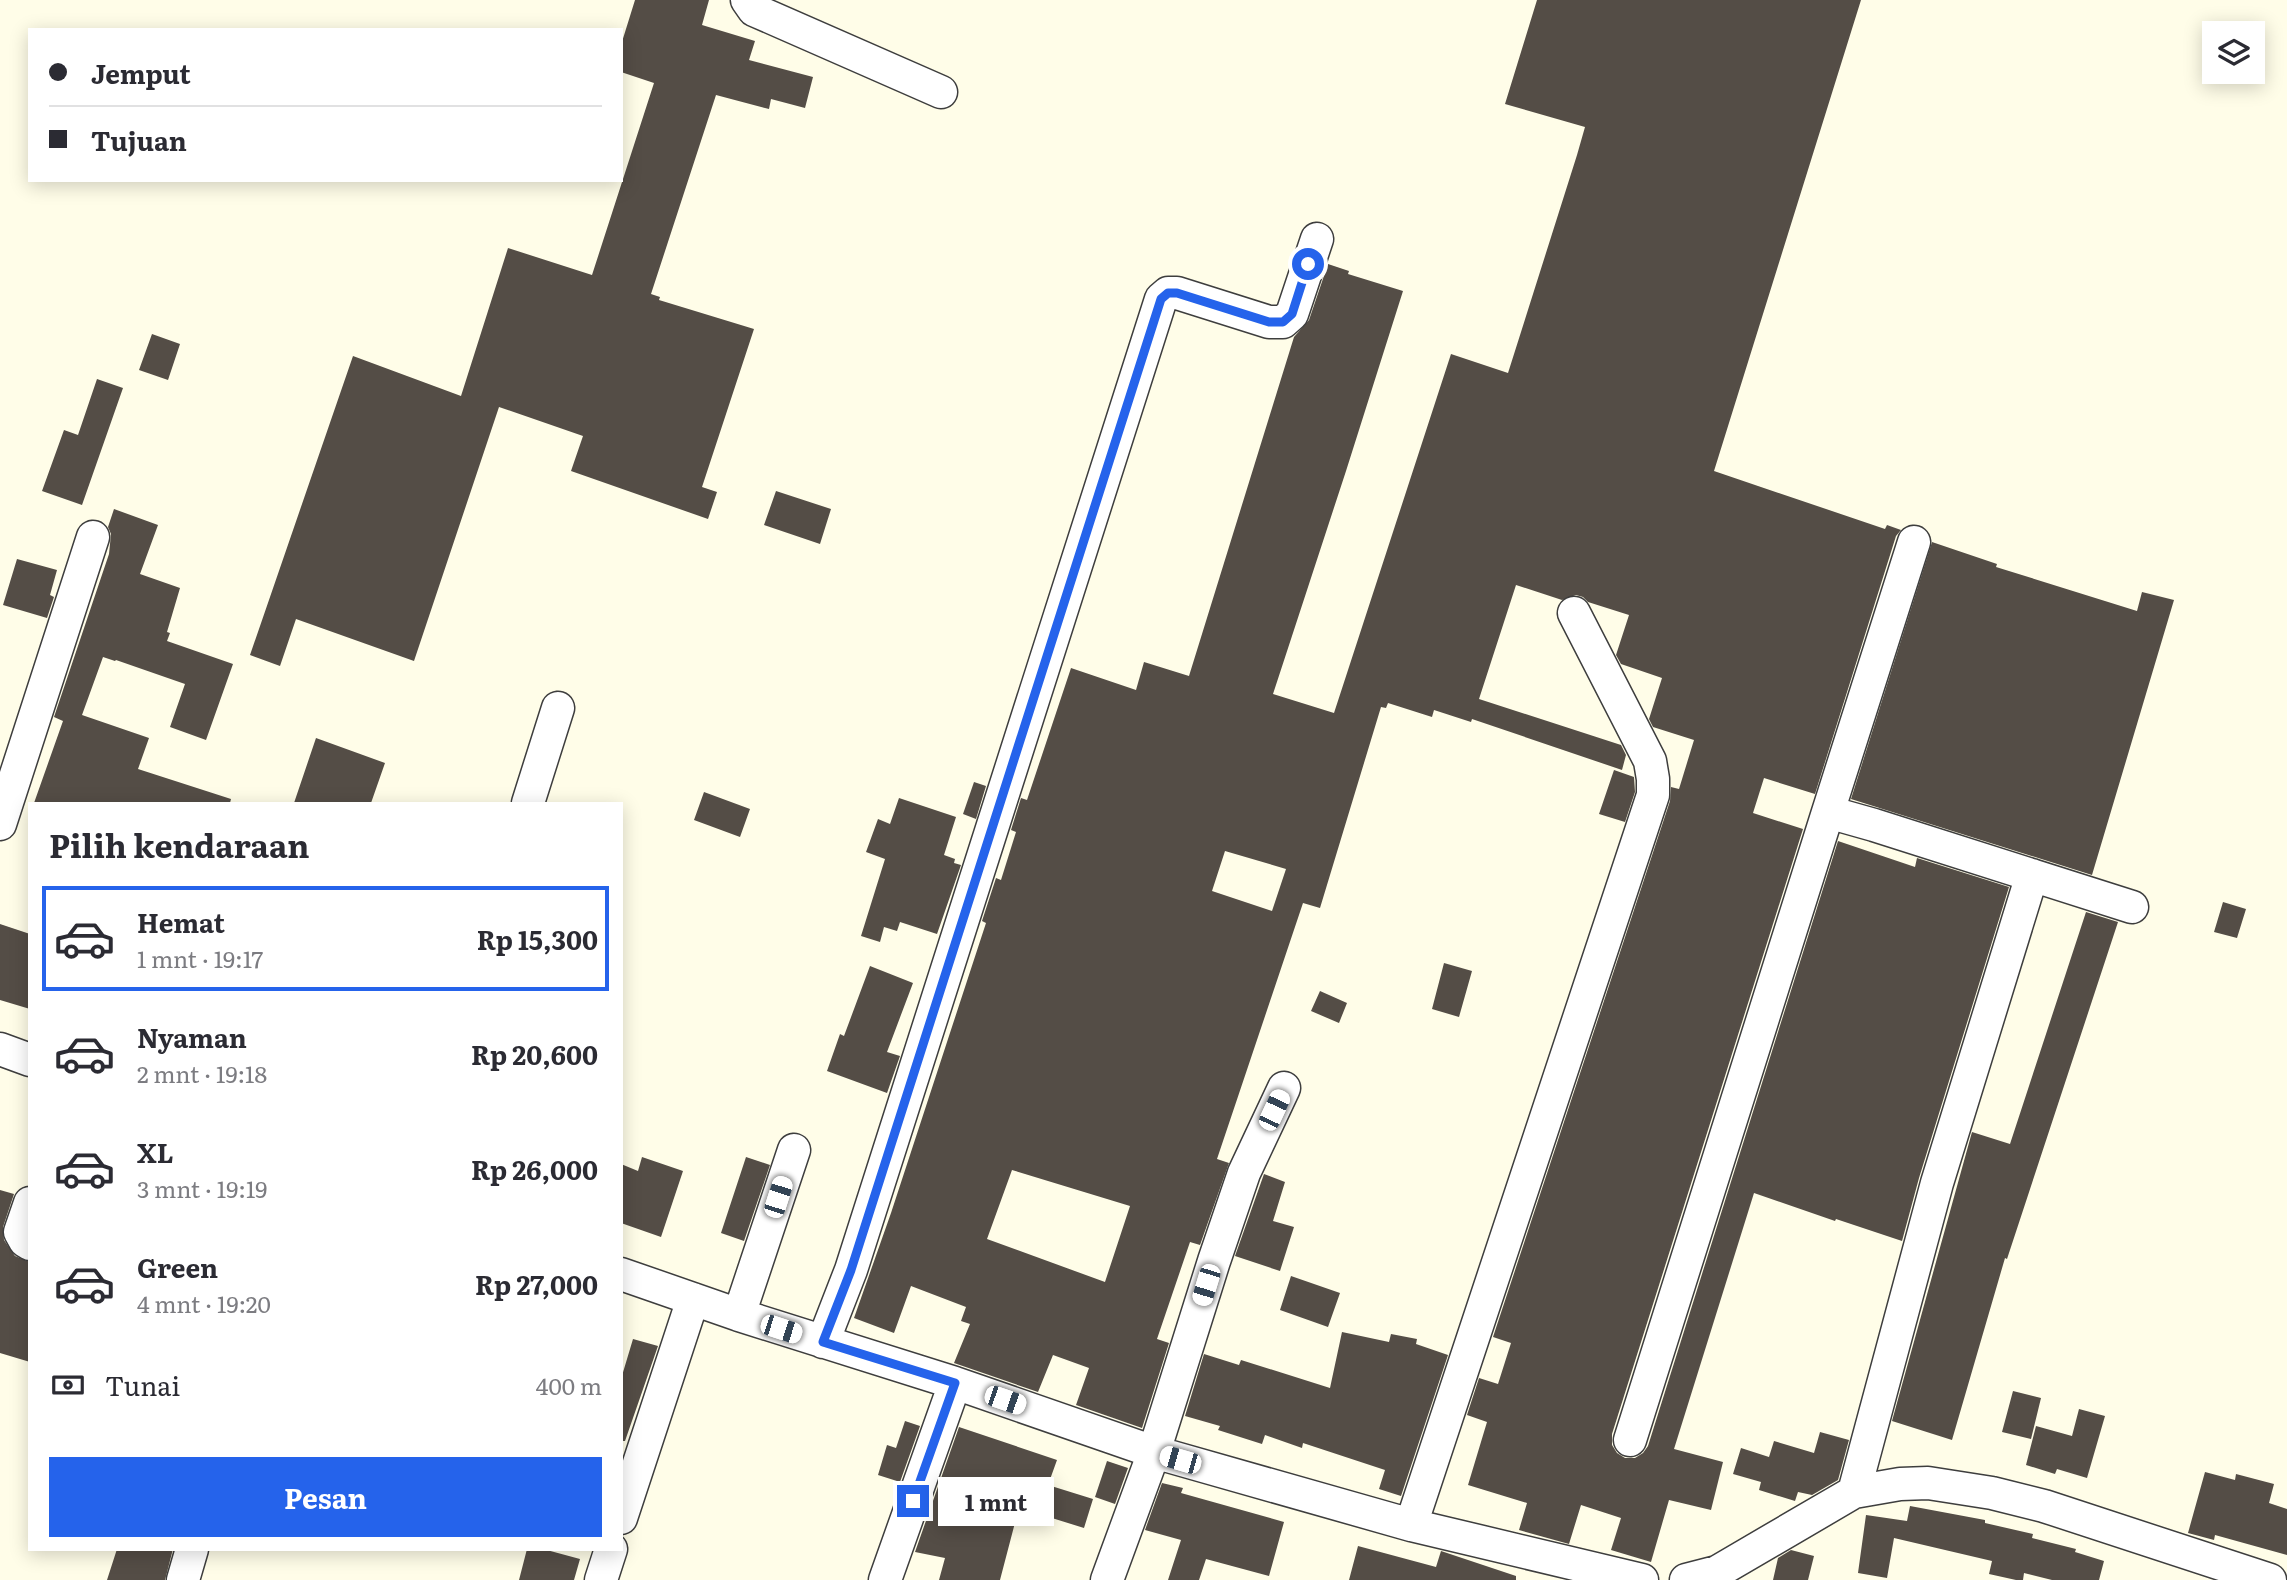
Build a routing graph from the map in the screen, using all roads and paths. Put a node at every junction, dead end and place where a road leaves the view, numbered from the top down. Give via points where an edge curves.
1 (747, 0) edge
2 (941, 92) dead end
3 (1317, 239) dead end
4 (93, 537) dead end
5 (1914, 542) dead end
6 (1574, 613) dead end
7 (558, 708) dead end
8 (528, 802) edge
9 (1828, 812) junction
10 (0, 824) edge
11 (2032, 875) junction
12 (2132, 907) dead end
13 (1284, 1088) dead end
14 (794, 1150) dead end
15 (28, 1209) edge
16 (28, 1243) edge
17 (623, 1275) edge
18 (692, 1299) junction
19 (739, 1315) junction
20 (823, 1342) junction
21 (955, 1383) junction
22 (1630, 1440) dead end
23 (1154, 1452) junction
24 (1854, 1492) junction
25 (623, 1512) edge
26 (1411, 1525) junction
27 (191, 1551) edge
28 (610, 1551) edge
29 (1546, 1569) edge
30 (2222, 1573) edge
31 (183, 1580) edge
32 (601, 1580) edge
33 (885, 1580) edge
34 (1107, 1580) edge
35 (1642, 1580) edge
36 (1686, 1580) edge
37 (2270, 1580) edge

1 - 2 street via 754,10
3 - 20 street via 1292,314 1283,322 1269,322 1177,293 1161,299 851,1270
4 - 10 street
5 - 9 street
6 - 26 street via 1650,761 1653,795
7 - 8 street
9 - 11 street
9 - 22 street
11 - 12 street
11 - 24 street via 1937,1183
13 - 23 street via 1244,1173
14 - 19 street
15 - 16 street via 20,1233
17 - 18 street
18 - 19 street
18 - 25 street
19 - 20 street
20 - 21 street
21 - 23 street
21 - 33 street
23 - 26 street
23 - 34 street
24 - 30 street via 1928,1483 1992,1493 2044,1506
24 - 36 street via 1717,1572
26 - 29 street
27 - 31 street
28 - 32 street
29 - 35 street
30 - 37 street

